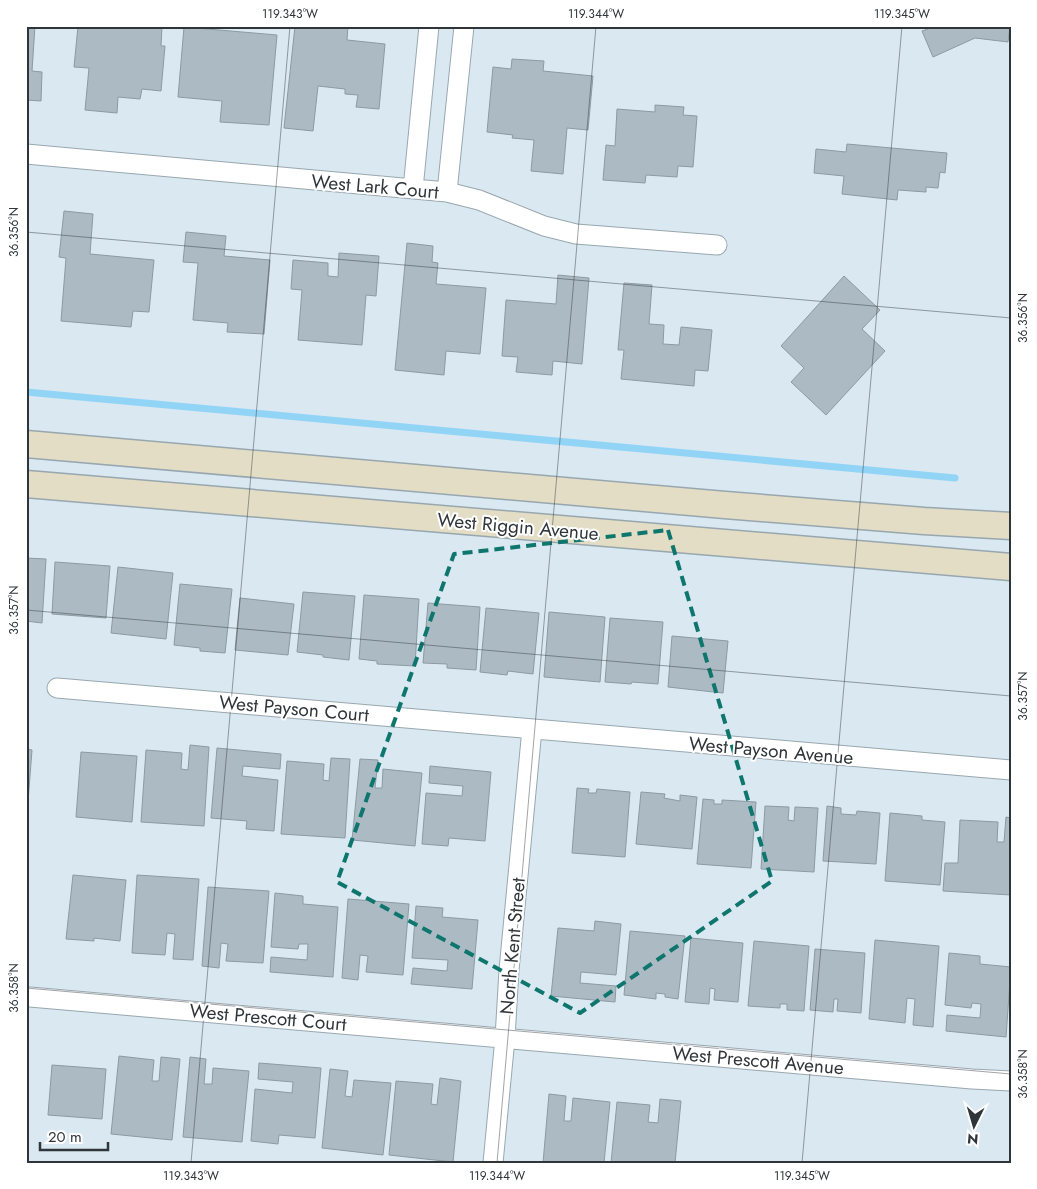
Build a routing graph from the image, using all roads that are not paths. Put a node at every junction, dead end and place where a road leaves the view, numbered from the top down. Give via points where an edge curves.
1 (429, 26) edge
2 (464, 26) edge
3 (26, 154) edge
4 (413, 189) junction
5 (447, 192) junction
6 (717, 245) dead end
7 (26, 444) edge
8 (26, 484) edge
9 (1011, 526) edge
10 (1011, 551) edge
11 (849, 554) junction
12 (1011, 567) edge
13 (57, 688) dead end
14 (532, 729) junction
15 (1011, 770) edge
16 (30, 997) dead end
17 (506, 1038) junction
18 (1011, 1081) edge
19 (493, 1163) edge

1 - 4 street
2 - 5 street
3 - 4 street, West Lark Court
4 - 5 street, West Lark Court
5 - 6 street, West Lark Court via 576,234
7 - 9 main road, West Riggin Avenue via 797,511
8 - 11 main road, West Riggin Avenue
10 - 11 main road via 889,542
11 - 12 main road, West Riggin Avenue
13 - 14 street, West Payson Court
14 - 15 street, West Payson Avenue
14 - 17 street, North Kent Street via 509,970
16 - 17 street, West Prescott Court
17 - 18 street, West Prescott Avenue
17 - 19 street, North Kent Street

